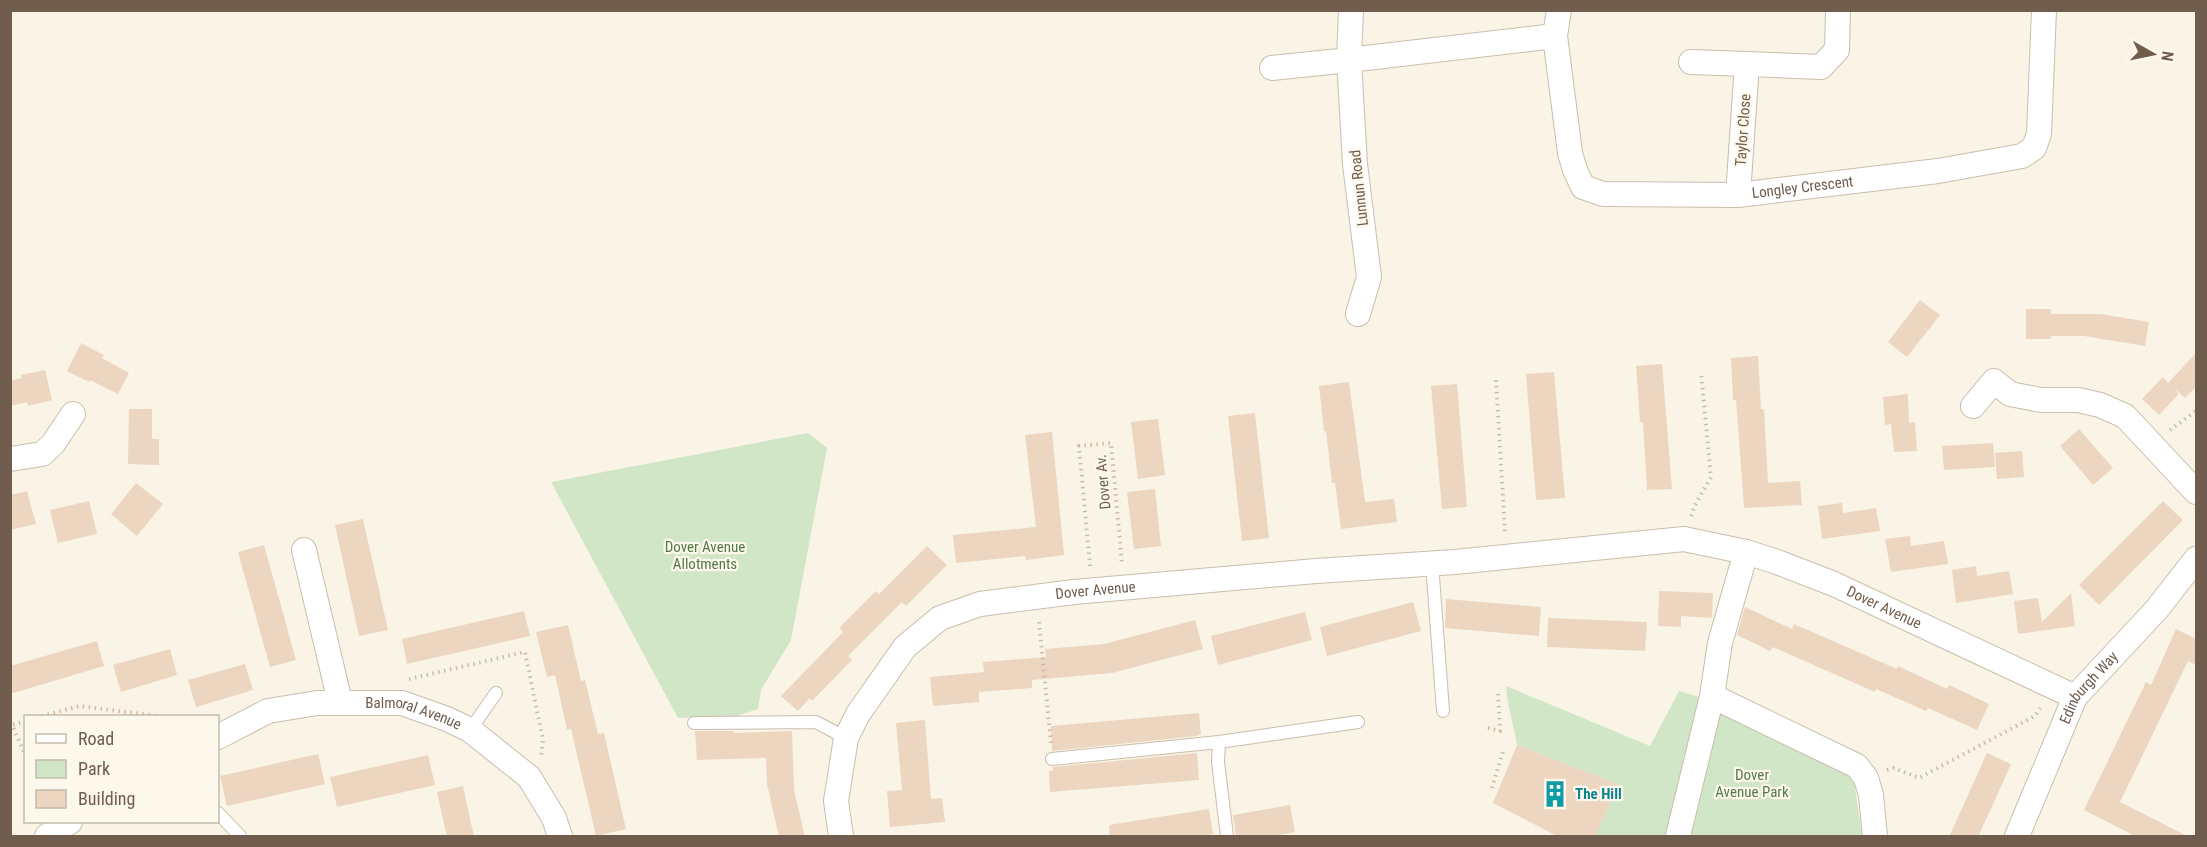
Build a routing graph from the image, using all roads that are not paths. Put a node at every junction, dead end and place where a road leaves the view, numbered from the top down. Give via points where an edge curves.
1 (1351, 10) edge
2 (1559, 10) edge
3 (1838, 10) edge
4 (2044, 10) edge
5 (1555, 36) junction
6 (1348, 60) junction
7 (1691, 62) dead end
8 (1747, 64) junction
9 (1272, 68) dead end
10 (1738, 195) junction
11 (1359, 314) dead end
12 (1973, 406) dead end
13 (73, 414) dead end
14 (10, 459) edge
15 (2196, 492) edge
16 (304, 550) dead end
17 (1746, 552) junction
18 (2196, 559) edge
19 (1432, 563) junction
20 (496, 693) dead end
21 (1712, 696) junction
22 (2075, 697) junction
23 (340, 702) junction
24 (1443, 711) dead end
25 (1358, 722) dead end
26 (694, 723) dead end
27 (470, 730) junction
28 (219, 736) edge
29 (846, 738) junction
30 (1219, 742) junction
31 (1052, 759) road end
32 (219, 814) edge
33 (68, 823) edge
34 (2021, 835) edge
35 (47, 837) edge
36 (240, 837) edge
37 (560, 837) edge
38 (841, 837) edge
39 (1227, 837) edge
40 (1678, 837) edge
41 (1875, 837) edge

1 - 6 street, Lunnun Road
2 - 5 street, Longley Crescent
3 - 8 street via 1837,50 1821,67
4 - 10 street, Longley Crescent via 2039,134 2034,148 2022,156 1938,171
5 - 6 street
5 - 10 street, Longley Crescent via 1570,153 1583,187 1603,194
6 - 9 street
6 - 11 street, Lunnun Road via 1355,164 1369,277
7 - 8 street
8 - 10 street, Taylor Close
12 - 15 street via 1994,381 2010,394 2100,405 2125,416
13 - 14 street via 42,454
16 - 23 street
17 - 19 street, Dover Avenue via 1684,539
17 - 21 street via 1720,643
17 - 22 street, Dover Avenue via 1834,584
18 - 22 street, Edinburgh Way via 2157,609
19 - 24 lane
19 - 29 street, Dover Avenue via 980,604 940,618 905,647
20 - 27 lane
21 - 40 street
21 - 41 street via 1857,766 1871,795
22 - 34 street, Edinburgh Way
23 - 27 street, Balmoral Avenue via 402,703
23 - 28 street, Balmoral Avenue via 268,711
25 - 30 lane
26 - 29 lane via 816,722
27 - 37 street, Balmoral Avenue via 529,777 554,818
29 - 38 street, Dover Avenue via 836,801
30 - 31 lane
30 - 39 lane
32 - 36 lane
33 - 35 street

